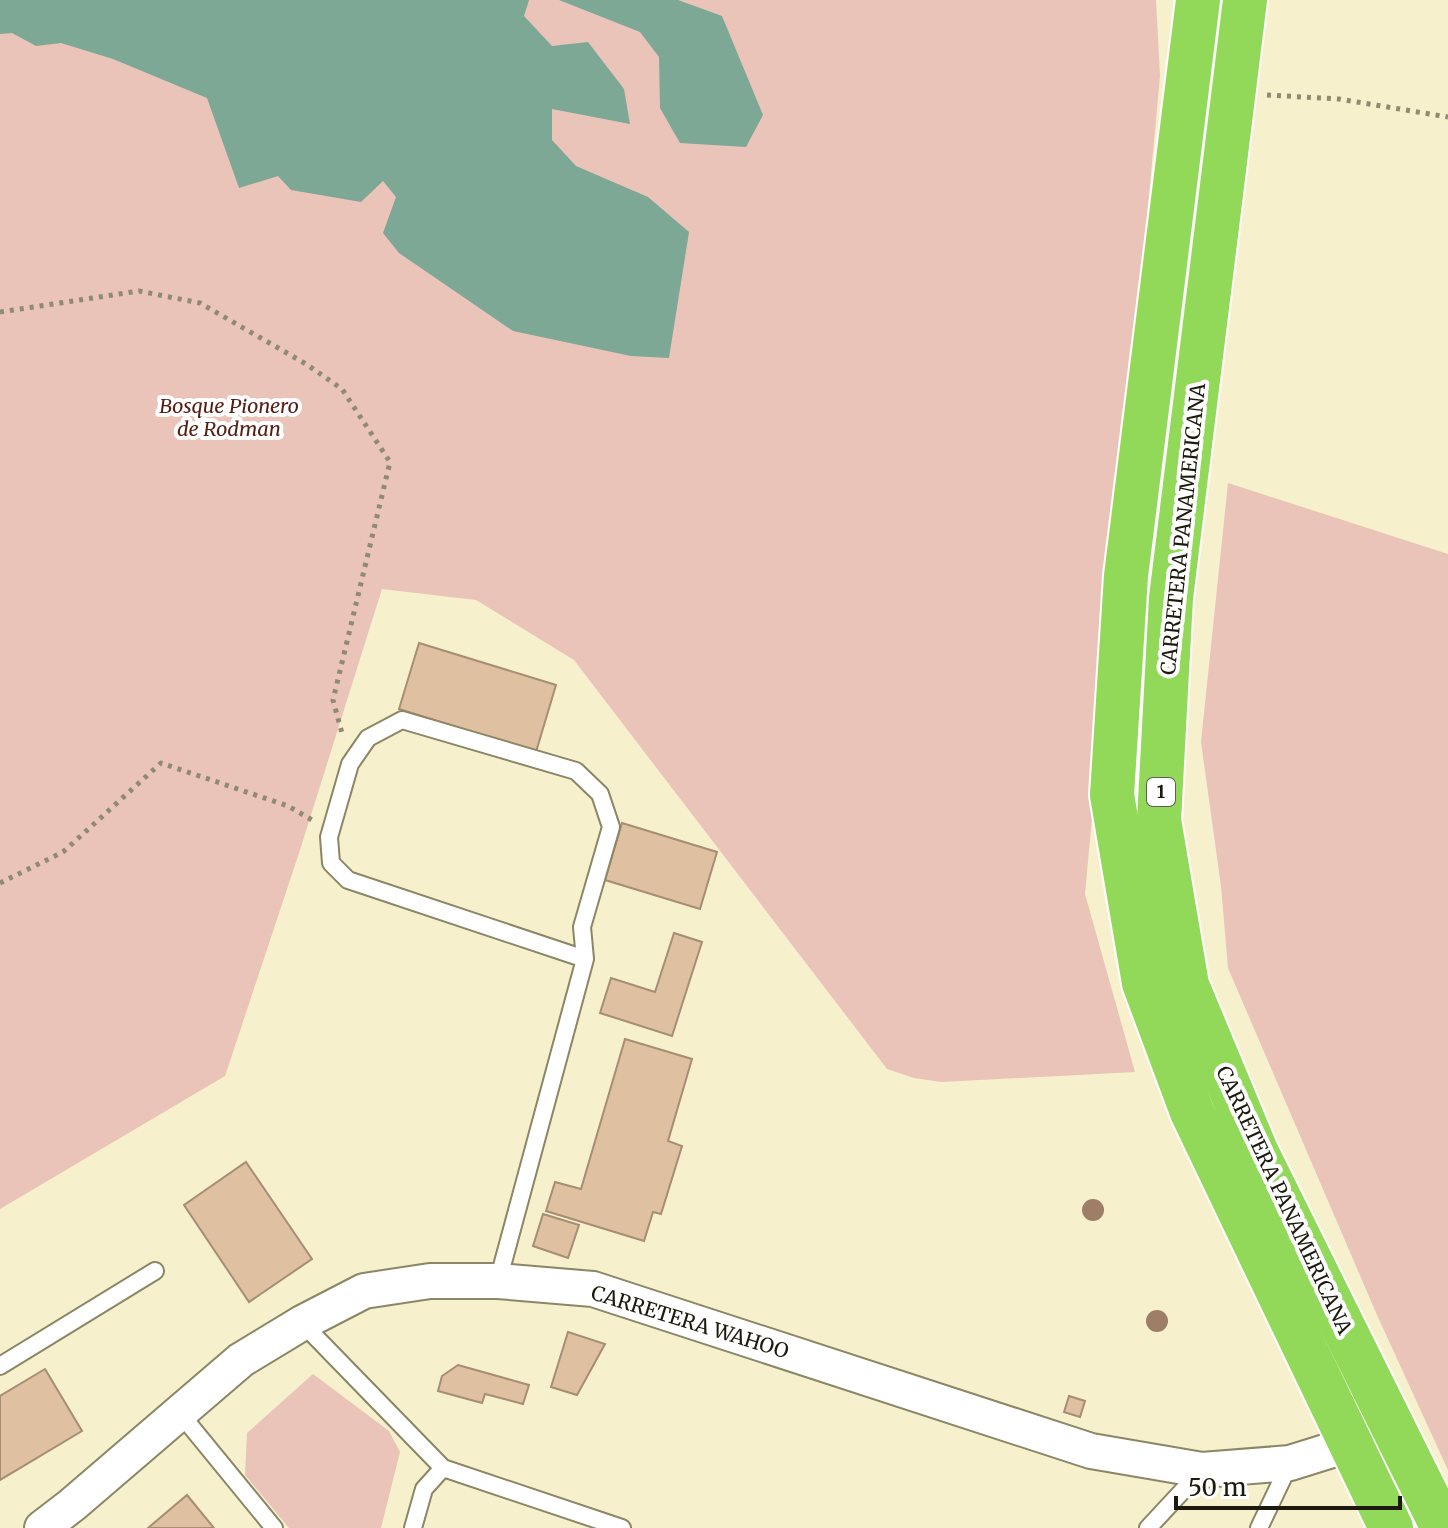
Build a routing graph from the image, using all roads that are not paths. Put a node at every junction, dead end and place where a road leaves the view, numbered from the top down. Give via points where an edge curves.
1 (1198, 0) edge
2 (1245, 0) edge
3 (585, 959) junction
4 (155, 1271) dead end
5 (498, 1281) junction
6 (302, 1323) junction
7 (0, 1366) edge
8 (179, 1412) junction
9 (1351, 1444) junction
10 (1290, 1463) junction
11 (443, 1468) junction
12 (1202, 1470) junction
13 (42, 1528) edge
14 (274, 1528) edge
15 (413, 1528) edge
16 (622, 1528) edge
17 (1148, 1528) edge
18 (1259, 1528) edge
19 (1391, 1528) edge
20 (1443, 1528) edge

1 - 9 highway via 1126,576 1112,795 1144,983 1192,1112
2 - 20 highway, CARRETERA PANAMERICANA / 1 via 1171,598 1159,820 1187,985 1256,1151
3 - 3 lane via 582,927 611,827 600,794 576,771 402,720 368,738 350,764 331,830 331,863 348,880
3 - 5 lane
4 - 7 lane
5 - 6 street, CARRETERA WAHOO via 430,1281 364,1291
5 - 12 street, CARRETERA WAHOO via 593,1289 1091,1451
6 - 8 street, CARRETERA WAHOO via 241,1360
6 - 11 lane
8 - 13 street, CARRETERA WAHOO
8 - 14 lane
9 - 10 street, CARRETERA WAHOO
9 - 19 highway
10 - 12 street, CARRETERA WAHOO
10 - 18 lane
11 - 15 lane via 424,1489
11 - 16 lane
12 - 17 lane

